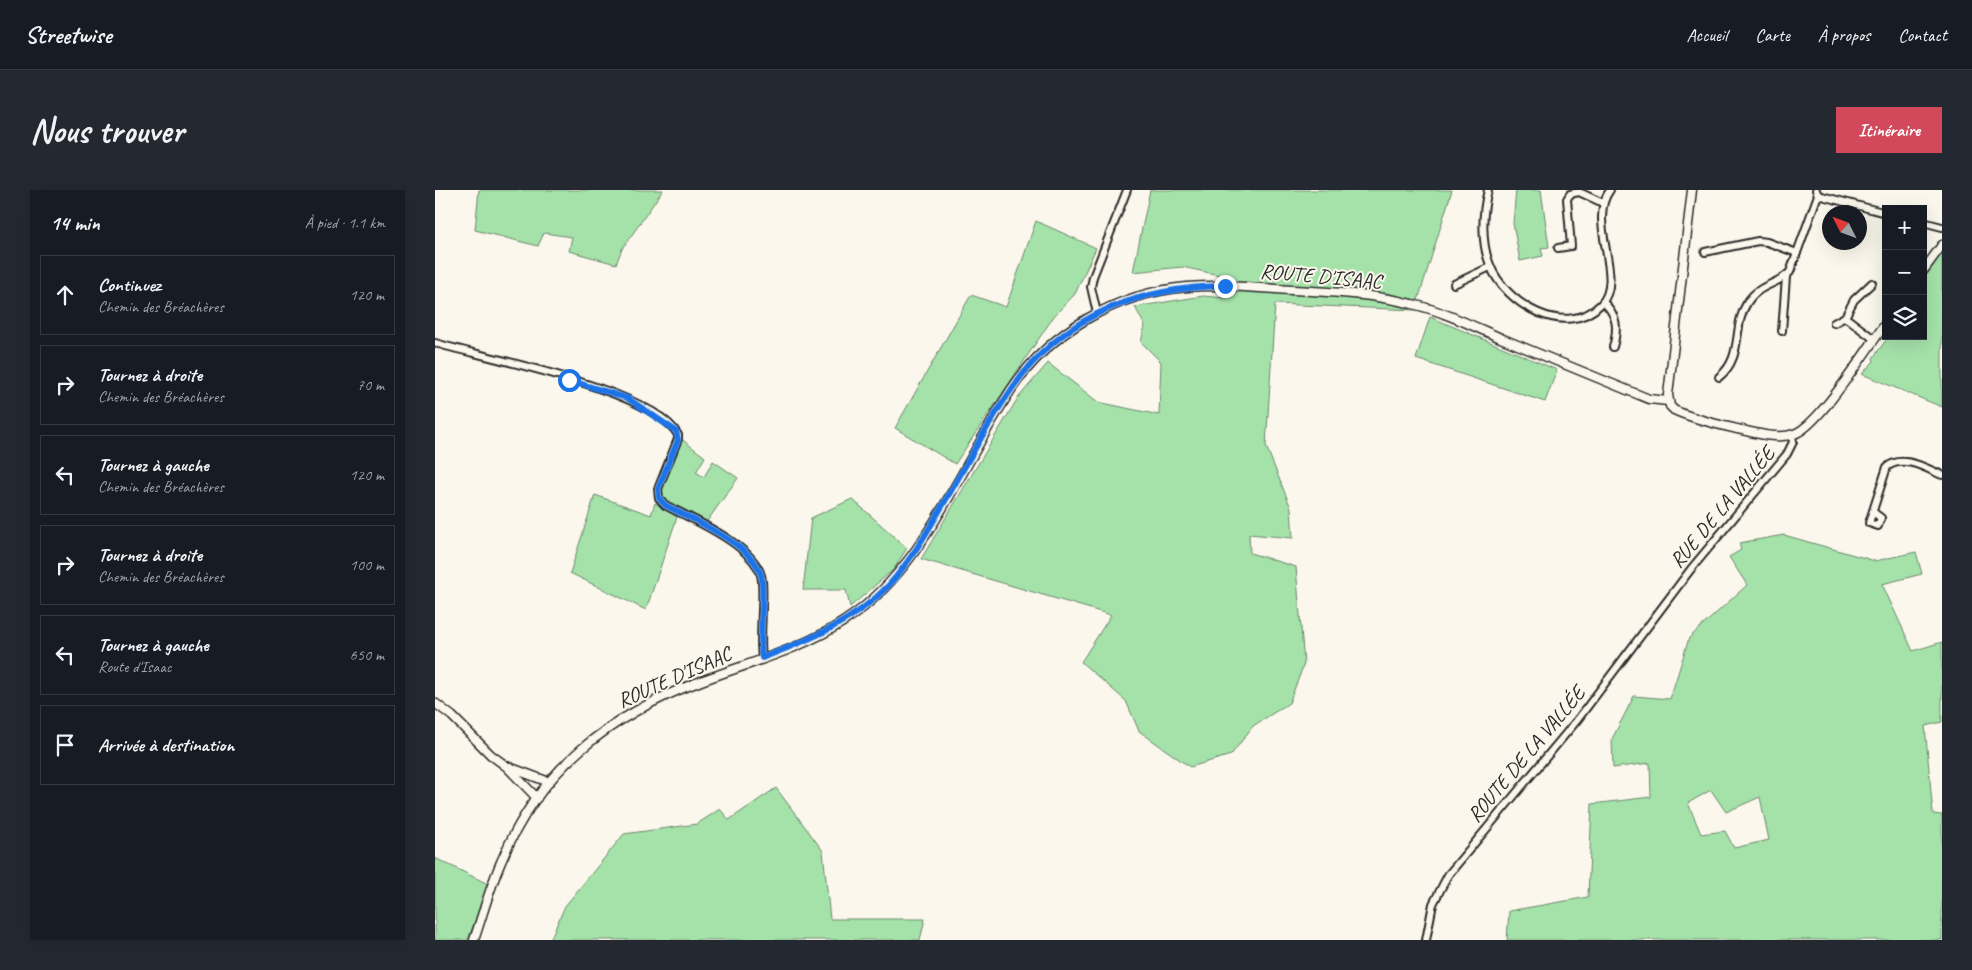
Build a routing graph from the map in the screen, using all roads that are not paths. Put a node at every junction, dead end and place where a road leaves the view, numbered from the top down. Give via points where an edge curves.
1 (1127, 190) edge
2 (1488, 190) edge
3 (1609, 190) edge
4 (1692, 190) edge
5 (1817, 192) edge
6 (1603, 203) junction
7 (1882, 212) edge
8 (1927, 223) edge
9 (1942, 227) edge
10 (1942, 245) edge
11 (1558, 248) dead end
12 (1705, 252) dead end
13 (1797, 253) junction
14 (1927, 266) edge
15 (1490, 267) junction
16 (1786, 277) junction
17 (1872, 283) dead end
18 (1454, 284) dead end
19 (1603, 302) junction
20 (1097, 313) junction
21 (1845, 317) junction
22 (1834, 323) dead end
23 (1882, 328) edge
24 (1782, 331) dead end
25 (1874, 339) junction
26 (435, 343) edge
27 (1613, 347) dead end
28 (1719, 377) dead end
29 (1668, 401) junction
30 (1792, 435) junction
31 (1942, 475) edge
32 (1873, 512) dead end
33 (1669, 597) joint
34 (762, 658) junction
35 (435, 703) edge
36 (506, 766) junction
37 (549, 782) junction
38 (537, 798) junction
39 (474, 940) edge
40 (1426, 940) edge

1 - 20 street via 1093,276 1091,287
2 - 15 street via 1484,238
3 - 6 street
4 - 29 street
5 - 7 street
5 - 13 street
6 - 11 street via 1579,192 1570,194 1567,199 1571,246
6 - 19 street via 1601,219 1609,276
8 - 9 street
10 - 14 street
12 - 13 street via 1759,241
13 - 16 street
15 - 18 street
15 - 19 street via 1506,291 1545,315 1561,319 1584,316
16 - 24 street
16 - 28 street via 1764,286 1747,301 1733,363
17 - 21 street via 1854,300
19 - 27 street via 1611,310 1618,329
20 - 29 street, ROUTE D'ISAAC via 1136,297 1199,286 1376,297 1428,308 1649,399
20 - 34 street, ROUTE D'ISAAC via 1067,332 1024,372 986,430 917,549 889,584 861,609 827,631
21 - 22 street
21 - 25 street
23 - 25 street
25 - 30 street via 1819,415 1806,428
26 - 34 street via 627,398 672,427 678,440 658,489 659,498 665,505 734,542 752,559 762,578
29 - 30 street via 1680,413 1708,421 1759,433
30 - 33 street, RUE DE LA VALLÉE via 1793,442 1787,454
31 - 32 street via 1897,460 1887,467
33 - 40 street, ROUTE DE LA VALLÉE via 1578,719 1447,875 1433,904
34 - 37 street, ROUTE D'ISAAC via 660,697 623,717 579,750
35 - 36 street
36 - 37 street
36 - 38 street
37 - 38 street, ROUTE D'ISAAC
38 - 39 street, ROUTE D'ISAAC via 501,861

